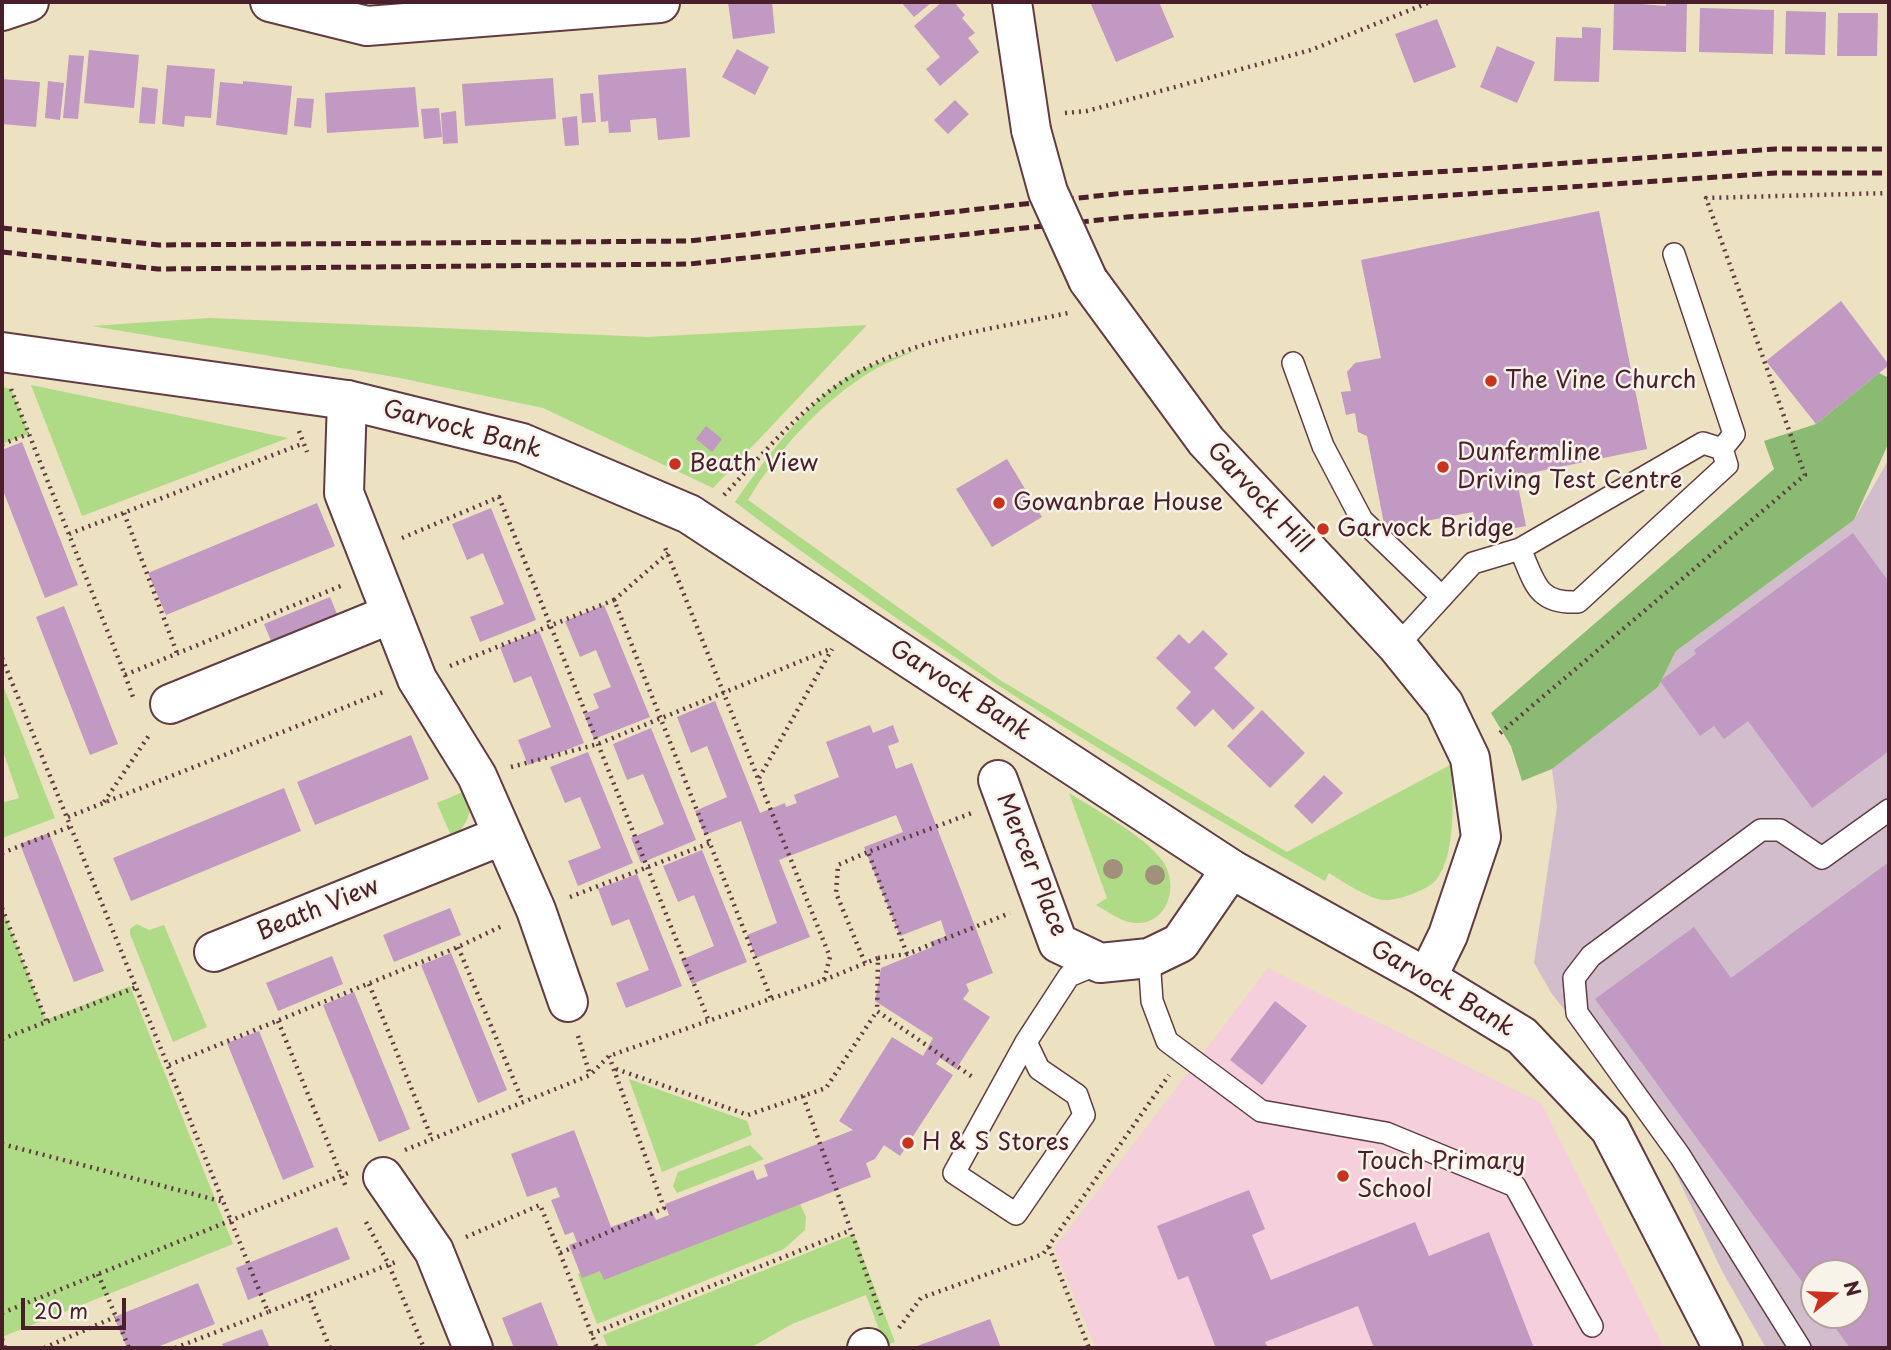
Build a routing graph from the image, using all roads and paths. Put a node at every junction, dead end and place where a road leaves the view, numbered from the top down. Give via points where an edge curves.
1 (29, 2) edge
2 (270, 2) edge
3 (1013, 2) edge
4 (1430, 2) edge
5 (660, 3) edge
6 (2, 11) edge
7 (1031, 123) junction
8 (1674, 254) dead end
9 (1097, 292) junction
10 (1293, 363) dead end
11 (4, 365) edge
12 (283, 391) junction
13 (347, 400) junction
14 (29, 434) junction
15 (304, 443) junction
16 (2, 444) edge
17 (1723, 449) junction
18 (309, 456) dead end
19 (124, 513) junction
20 (699, 520) junction
21 (69, 534) junction
22 (1520, 549) junction
23 (367, 552) junction
24 (668, 553) dead end
25 (345, 584) dead end
26 (1442, 597) junction
27 (614, 600) junction
28 (391, 614) junction
29 (550, 625) junction
30 (841, 633) junction
31 (1397, 646) junction
32 (177, 653) junction
33 (2, 659) edge
34 (417, 679) junction
35 (170, 704) joint
36 (660, 718) junction
37 (597, 744) junction
38 (477, 776) junction
39 (758, 779) dead end
40 (1001, 790) joint
41 (103, 803) junction
42 (1889, 810) edge
43 (68, 817) junction
44 (72, 826) junction
45 (501, 836) junction
46 (710, 844) junction
47 (868, 852) junction
48 (2, 853) edge
49 (647, 869) junction
50 (1231, 869) junction
51 (1042, 900) junction
52 (2, 908) edge
53 (536, 910) junction
54 (458, 947) junction
55 (214, 952) dead end
56 (907, 954) junction
57 (878, 958) junction
58 (1149, 958) junction
59 (865, 963) junction
60 (1100, 963) junction
61 (1427, 978) junction
62 (824, 980) dead end
63 (369, 984) junction
64 (137, 987) junction
65 (772, 1001) dead end
66 (568, 1002) dead end
67 (877, 1011) junction
68 (708, 1019) dead end
69 (47, 1023) junction
70 (2, 1039) edge
71 (1026, 1042) junction
72 (609, 1056) dead end
73 (169, 1065) junction
74 (615, 1069) junction
75 (997, 1095) junction
76 (803, 1096) junction
77 (523, 1102) dead end
78 (432, 1139) dead end
79 (2, 1144) edge
80 (383, 1177) dead end
81 (225, 1202) junction
82 (849, 1231) junction
83 (1049, 1247) dead end
84 (434, 1251) junction
85 (560, 1253) junction
86 (98, 1274) dead end
87 (308, 1294) junction
88 (268, 1312) junction
89 (116, 1317) junction
90 (1592, 1326) dead end
91 (592, 1334) junction
92 (2, 1339) edge
93 (874, 1341) edge
94 (186, 1346) edge
95 (5, 1348) edge
96 (44, 1348) edge
97 (129, 1348) edge
98 (175, 1348) edge
99 (330, 1348) edge
100 (473, 1348) edge
101 (597, 1348) edge
102 (1089, 1348) edge
103 (1723, 1348) edge
104 (1800, 1348) edge

1 - 6 street
2 - 5 street via 368,26
3 - 7 street, Garvock Hill
4 - 7 path via 1311,50
7 - 9 street, Garvock Hill, bridge via 1048,192
8 - 17 lane via 1734,434
9 - 20 path via 920,345 861,370 808,408
9 - 31 street, Garvock Hill via 1206,441
10 - 26 lane via 1323,446 1362,520
11 - 12 street, Garvock Bank
11 - 14 path
12 - 13 street, Garvock Bank
12 - 15 path
13 - 20 street, Garvock Bank via 522,443
13 - 23 street via 344,493
14 - 16 path
14 - 21 path
15 - 18 path
15 - 19 path
17 - 22 lane via 1703,443
17 - 22 lane via 1727,465 1578,602 1557,603 1540,594
19 - 21 path
19 - 32 path
20 - 30 street, Garvock Bank
21 - 32 path via 125,675
22 - 26 lane via 1473,563
23 - 28 street
23 - 29 path via 499,497
24 - 27 path
25 - 32 path
26 - 31 lane
27 - 29 path
27 - 36 path
28 - 34 street
28 - 35 street
29 - 34 path
29 - 37 path
30 - 36 path
30 - 39 path
30 - 50 street, Garvock Bank
31 - 61 street, Garvock Hill via 1444,704 1470,758 1481,837 1448,936
33 - 43 path
34 - 38 street
34 - 41 path
35 - 41 path
36 - 37 path
36 - 46 path
37 - 38 path
37 - 49 path
38 - 45 street
40 - 47 path
40 - 51 street, Mercer Place
41 - 43 path
42 - 104 lane via 1822,858 1780,830 1761,830 1591,956 1574,978 1577,1013 1680,1156
43 - 44 path
44 - 48 path
44 - 64 path
45 - 53 street
45 - 55 street, Beath View
46 - 49 path
46 - 65 path
47 - 56 path
47 - 59 path via 838,865 836,893
49 - 53 path
49 - 68 path
50 - 58 street via 1180,943
50 - 61 street, Garvock Bank
51 - 56 path
51 - 60 street, Mercer Place via 1058,943
52 - 69 path
53 - 54 path
53 - 66 street
54 - 63 path
54 - 77 path
56 - 57 path
57 - 59 path
57 - 67 path
58 - 60 street
58 - 90 lane via 1152,1002 1167,1041 1261,1111 1386,1133 1515,1186
59 - 62 path
60 - 71 lane via 1069,976
61 - 103 street, Garvock Bank via 1522,1036 1610,1129
63 - 73 path
63 - 78 path
64 - 69 path
64 - 73 path
67 - 75 path
67 - 76 path via 825,1088
69 - 70 path
71 - 75 lane
71 - 75 lane via 1039,1069 1077,1095 1084,1115 1016,1214 954,1173
72 - 74 path
73 - 81 path
74 - 76 path via 748,1115
74 - 85 path via 664,1208
76 - 82 path
79 - 81 path
80 - 84 street
81 - 88 path
82 - 91 path
82 - 93 path
83 - 102 path
84 - 85 path via 540,1205
84 - 87 path via 388,1263
84 - 100 street
85 - 91 path
86 - 89 path
87 - 88 path
87 - 99 path
88 - 94 path
89 - 96 path
89 - 97 path
91 - 101 path
92 - 95 path
94 - 98 path

